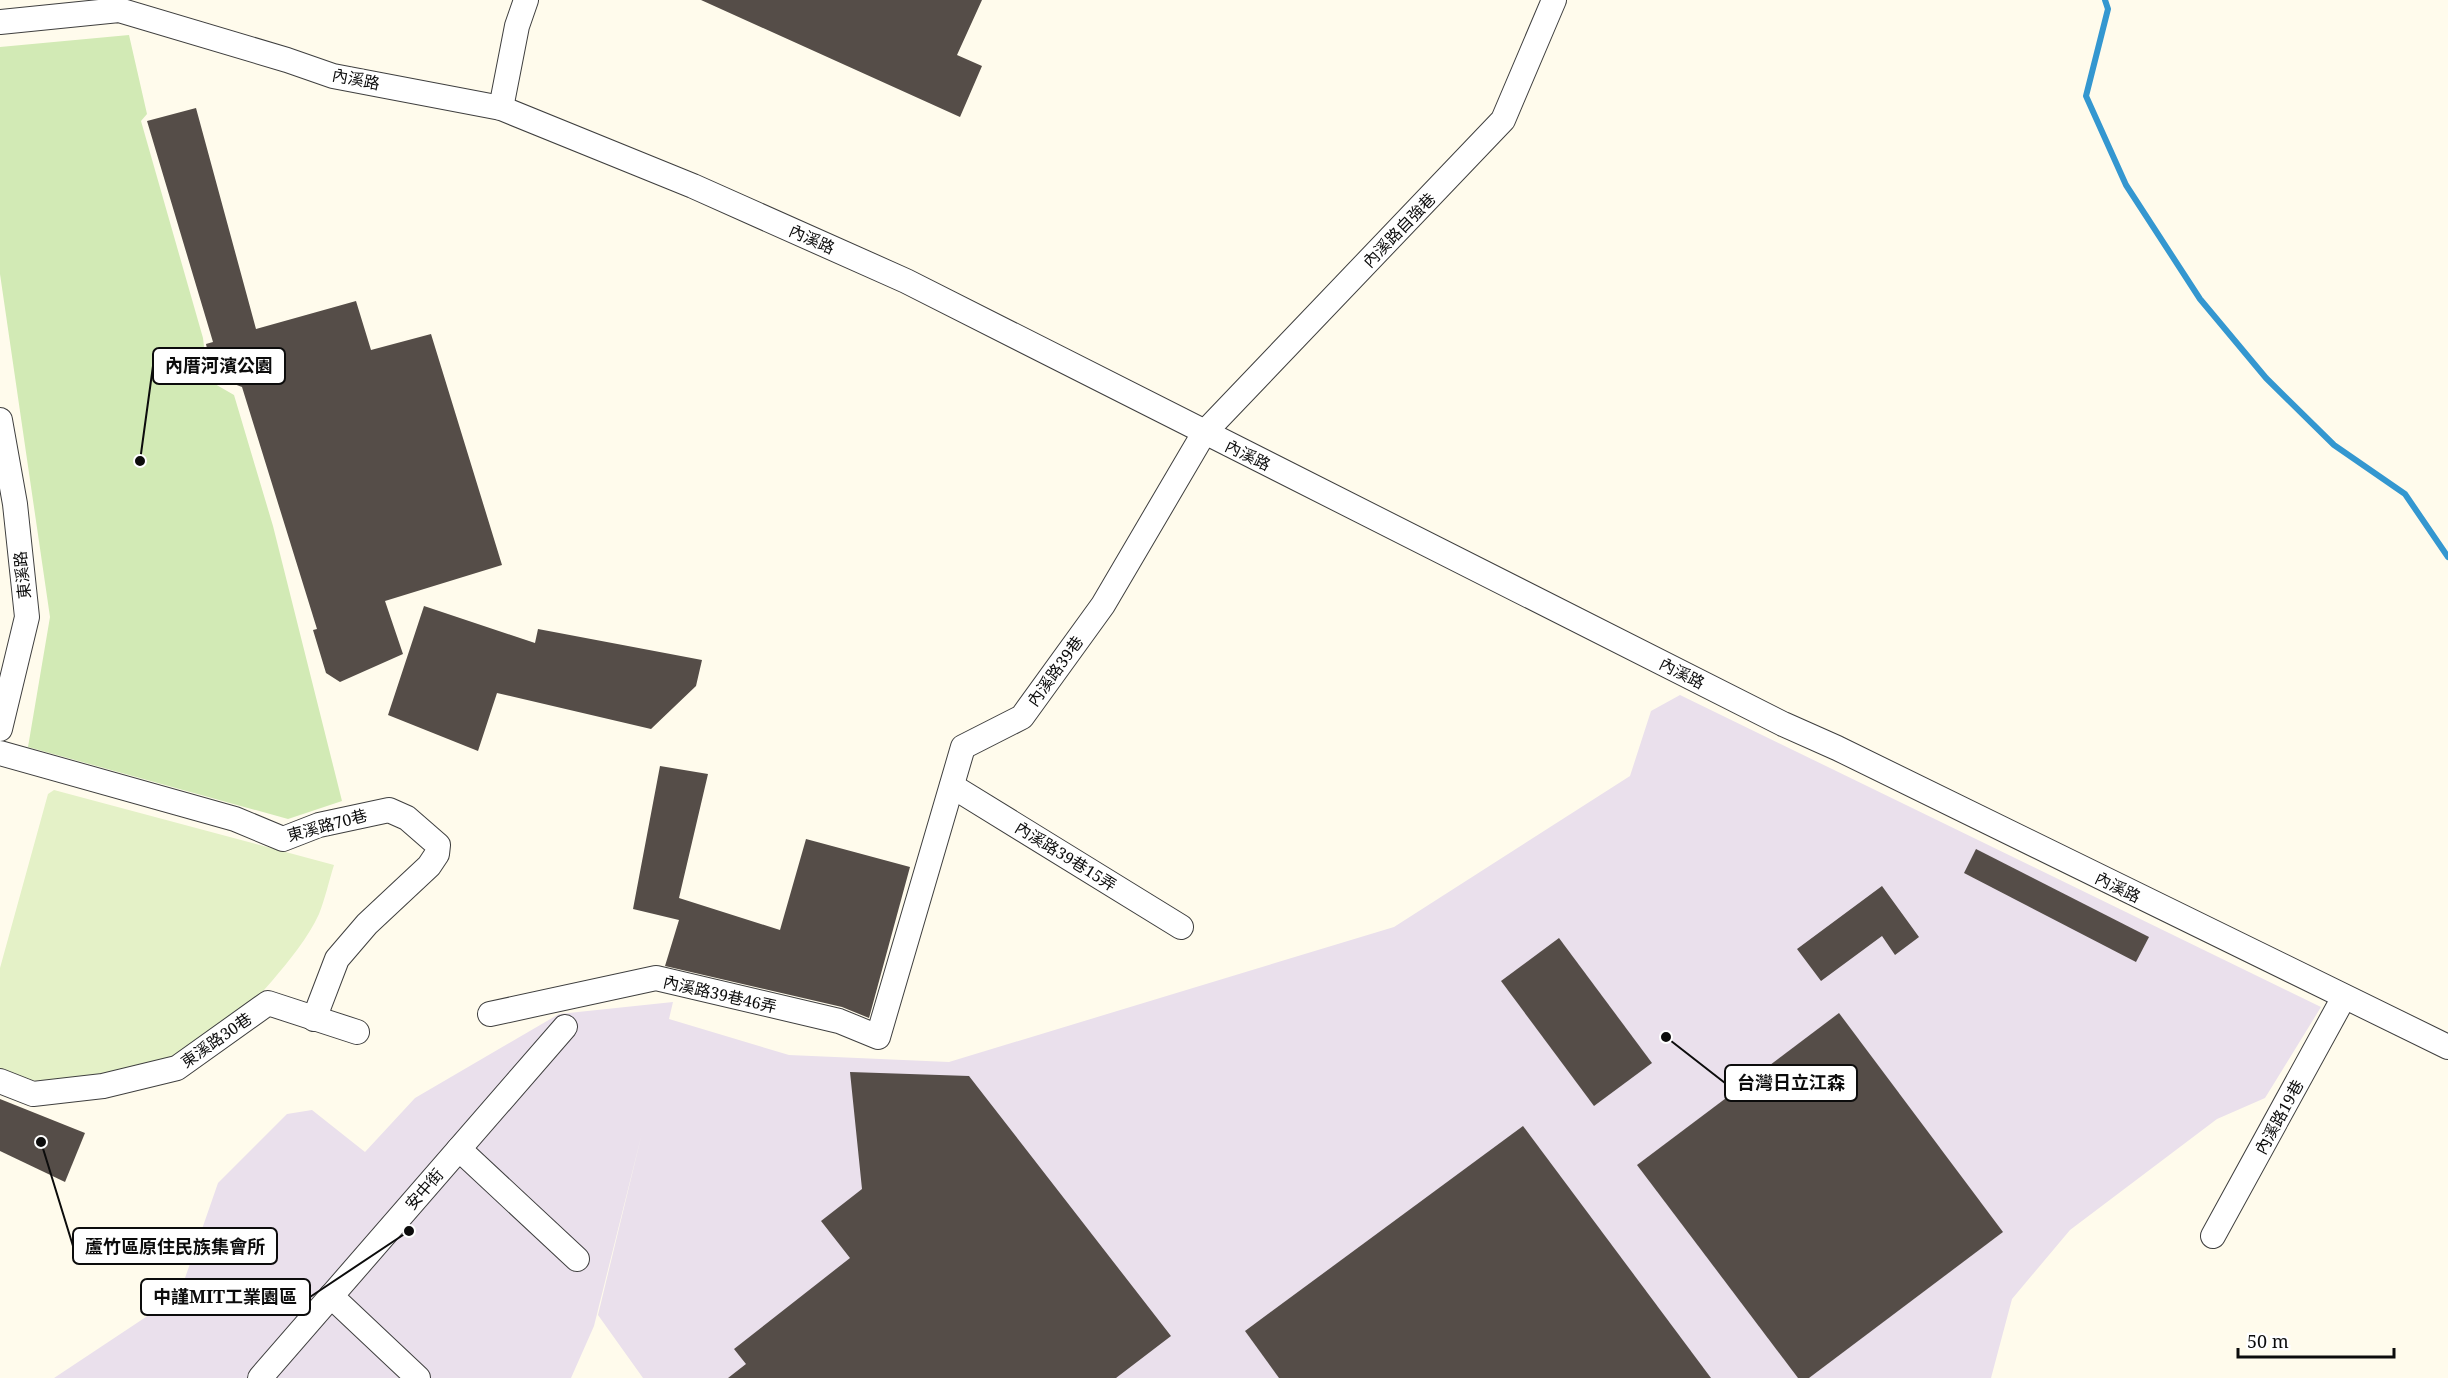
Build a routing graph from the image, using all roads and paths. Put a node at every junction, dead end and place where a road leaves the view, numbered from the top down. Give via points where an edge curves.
1 (526, 0) edge
2 (1554, 0) edge
3 (0, 22) edge
4 (501, 108) junction
5 (0, 420) edge
6 (1204, 433) junction
7 (0, 729) edge
8 (0, 753) edge
9 (952, 786) junction
10 (1181, 927) dead end
11 (2344, 997) junction
12 (490, 1014) dead end
13 (314, 1019) junction
14 (565, 1027) dead end
15 (357, 1032) dead end
16 (878, 1037) joint
17 (2448, 1047) edge
18 (0, 1081) edge
19 (459, 1149) junction
20 (2213, 1236) dead end
21 (577, 1258) dead end
22 (331, 1296) junction
23 (260, 1378) edge
24 (418, 1378) edge

1 - 4 street
2 - 6 street, 內溪路自強巷 via 1503,120
3 - 4 street, 內溪路 via 119,10 333,76
4 - 6 street, 內溪路 via 693,186 906,281
5 - 7 street, 東溪路 via 15,504 27,617
6 - 9 street, 內溪路39巷 via 1103,605 1022,717 963,747
6 - 11 street, 內溪路 via 1783,724
8 - 13 street, 東溪路70巷 via 235,819 284,839 364,814 389,810 407,818 438,845 437,854 337,959
9 - 10 street, 內溪路39巷15弄
9 - 16 street, 內溪路39巷
11 - 17 street, 內溪路
11 - 20 street, 內溪路19巷
12 - 16 street, 內溪路39巷46弄 via 656,978 839,1022
13 - 15 street, 東溪路30巷
13 - 18 street, 東溪路30巷 via 268,1004 177,1068 103,1086 33,1094
14 - 19 street, 安中街
19 - 21 street
19 - 22 street, 安中街
22 - 23 street, 安中街
22 - 24 street

